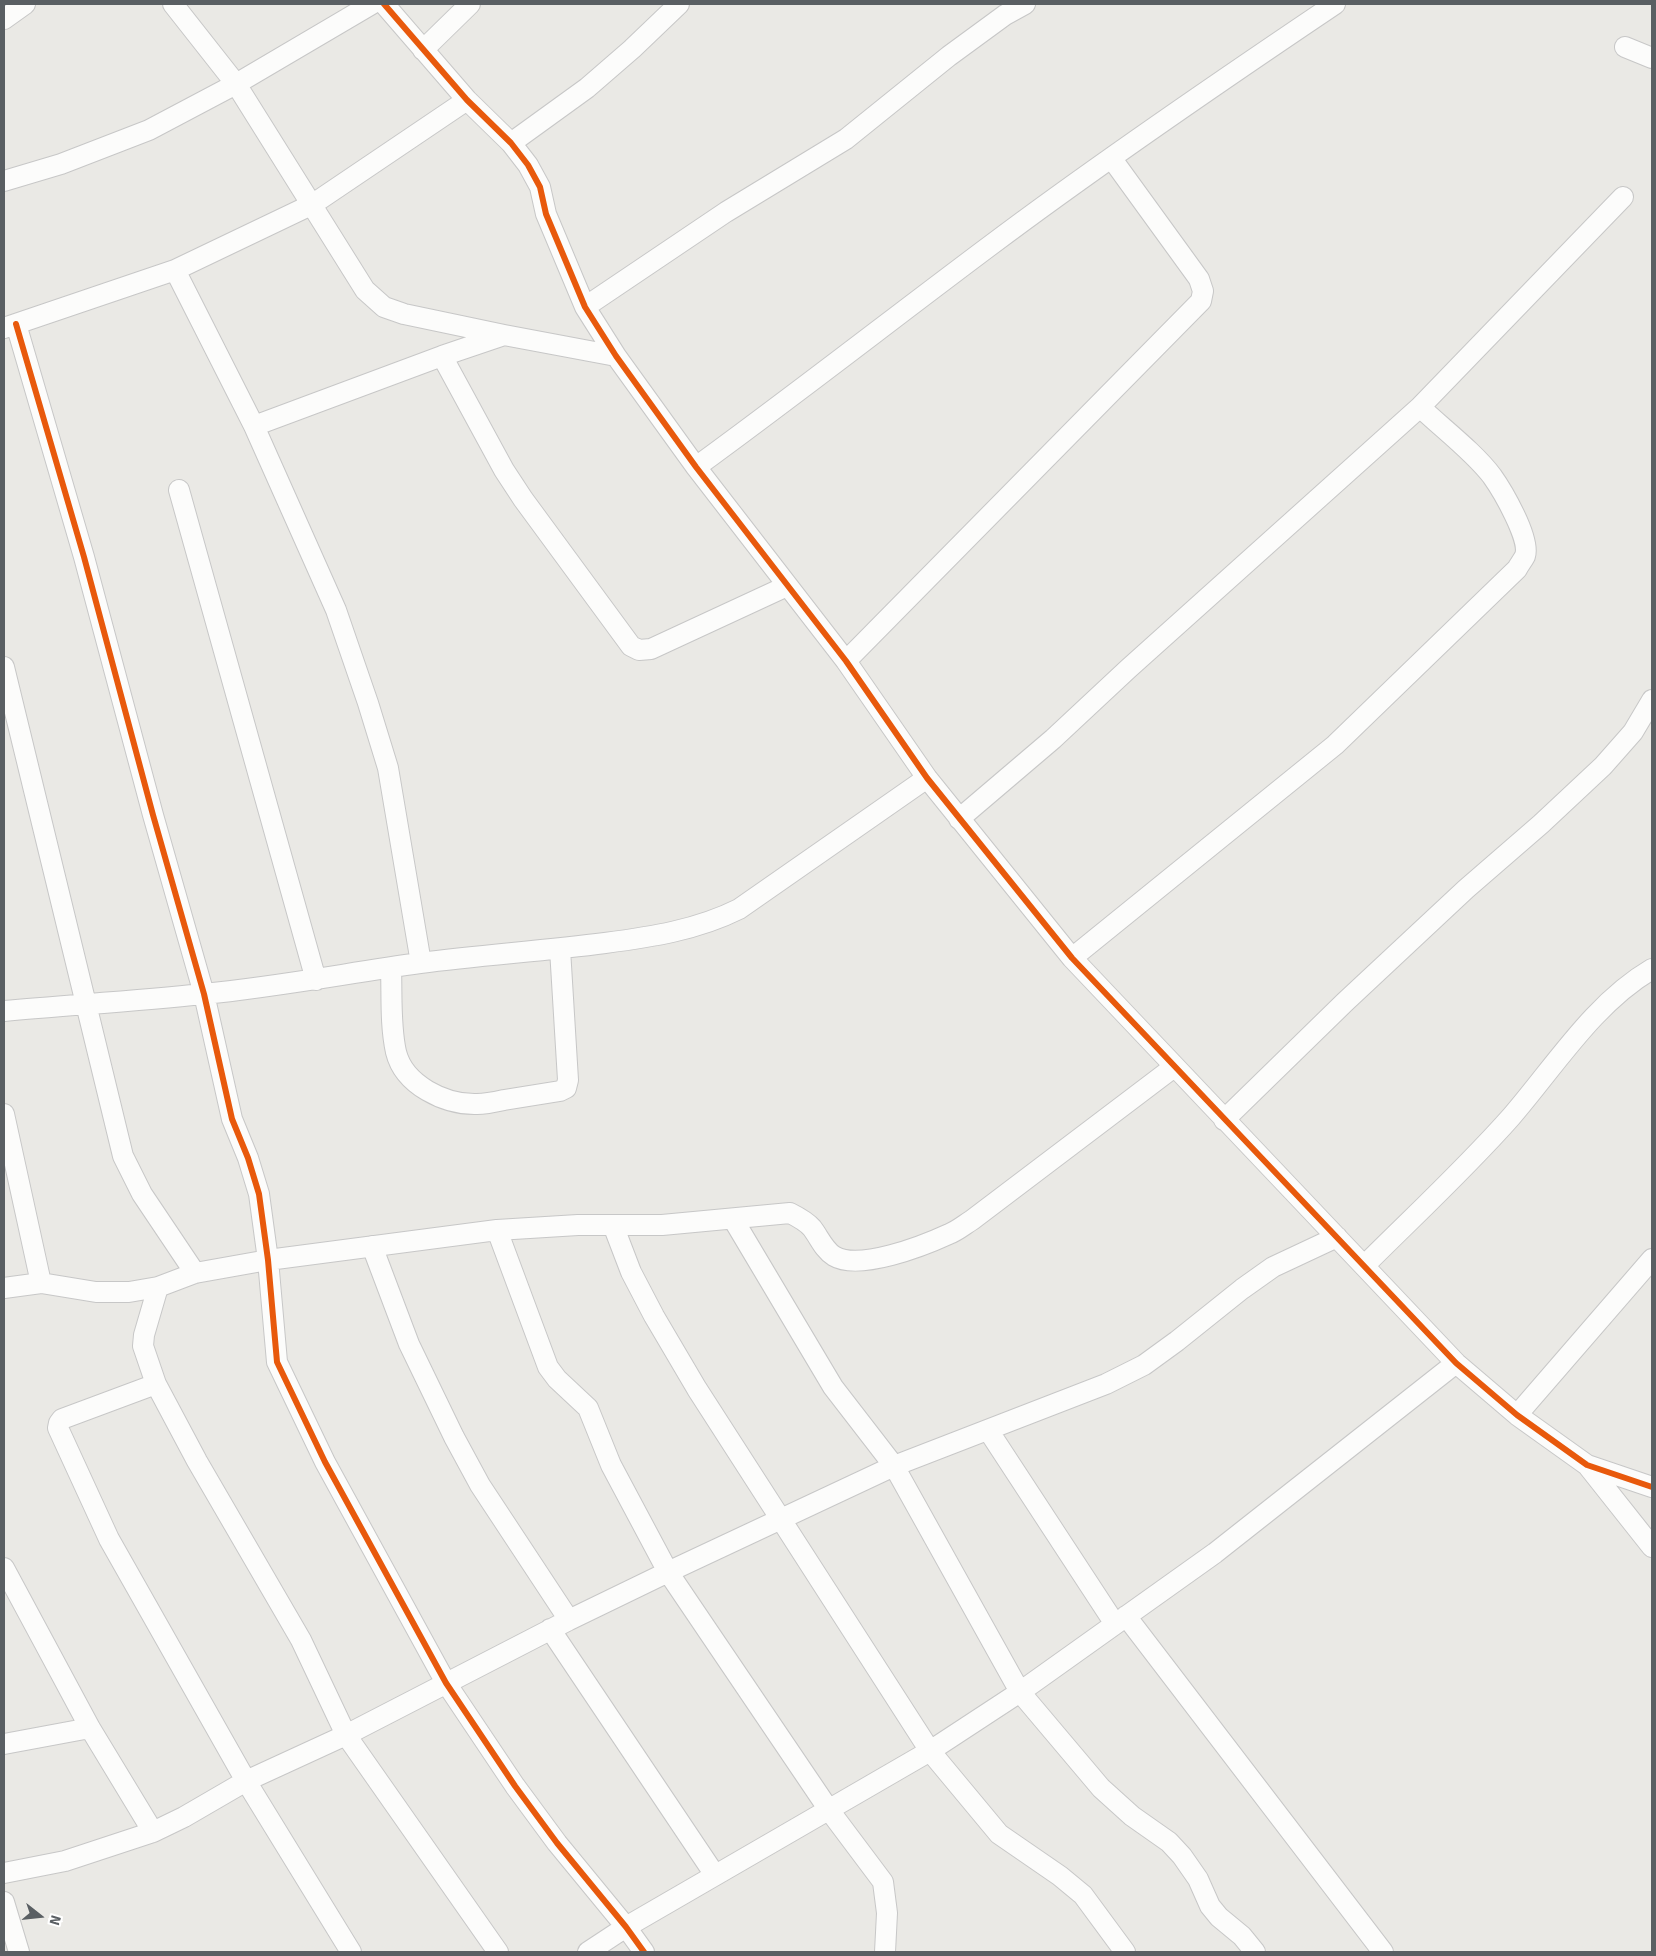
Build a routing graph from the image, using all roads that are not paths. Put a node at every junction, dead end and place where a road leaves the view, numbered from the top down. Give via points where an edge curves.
1 (25, 4) edge
2 (173, 4) edge
3 (372, 4) edge
4 (384, 4) edge
5 (470, 4) edge
6 (679, 4) edge
7 (1025, 4) edge
8 (1335, 4) edge
9 (4, 18) edge
10 (1625, 47) dead end
11 (423, 50) junction
12 (1652, 58) edge
13 (236, 84) junction
14 (466, 100) junction
15 (511, 143) junction
16 (1112, 158) junction
17 (4, 181) edge
18 (1624, 197) dead end
19 (313, 204) junction
20 (175, 270) junction
21 (585, 307) junction
22 (10, 326) edge
23 (504, 335) junction
24 (442, 356) junction
25 (616, 356) junction
26 (1420, 407) junction
27 (254, 426) junction
28 (696, 468) junction
29 (179, 490) dead end
30 (788, 586) junction
31 (846, 661) junction
32 (4, 667) edge
33 (1652, 700) edge
34 (927, 778) junction
35 (959, 818) junction
36 (560, 949) junction
37 (1072, 958) junction
38 (421, 963) junction
39 (391, 968) junction
40 (1652, 969) edge
41 (316, 980) junction
42 (204, 994) junction
43 (87, 1003) junction
44 (4, 1011) edge
45 (1174, 1067) junction
46 (4, 1114) edge
47 (1224, 1120) junction
48 (733, 1219) junction
49 (613, 1225) junction
50 (497, 1230) junction
51 (1337, 1237) junction
52 (372, 1246) junction
53 (1652, 1259) edge
54 (268, 1260) junction
55 (1364, 1266) junction
56 (195, 1274) junction
57 (41, 1283) junction
58 (158, 1287) junction
59 (4, 1288) edge
60 (1456, 1363) junction
61 (156, 1384) junction
62 (1517, 1415) junction
63 (988, 1430) junction
64 (1587, 1465) junction
65 (894, 1466) junction
66 (1652, 1487) edge
67 (782, 1519) junction
68 (1652, 1547) edge
69 (4, 1568) edge
70 (668, 1572) junction
71 (569, 1620) junction
72 (1121, 1620) junction
73 (550, 1629) junction
74 (446, 1683) junction
75 (1020, 1692) junction
76 (90, 1728) junction
77 (346, 1735) junction
78 (4, 1744) edge
79 (930, 1751) junction
80 (246, 1781) junction
81 (829, 1810) junction
82 (153, 1832) junction
83 (4, 1873) edge
84 (715, 1875) junction
85 (4, 1902) edge
86 (626, 1927) junction
87 (19, 1952) edge
88 (351, 1952) edge
89 (498, 1952) edge
90 (588, 1952) edge
91 (644, 1952) edge
92 (885, 1952) edge
93 (1125, 1952) edge
94 (1255, 1952) edge
95 (1383, 1952) edge

1 - 9 street
2 - 13 street
3 - 13 street
4 - 11 street
5 - 11 street
6 - 15 street via 586,88
7 - 21 street via 949,56 846,139 726,212
8 - 16 street
10 - 12 street
11 - 14 street
13 - 17 street via 149,130 61,164
13 - 19 street
14 - 15 street
14 - 19 street
15 - 21 street via 540,187 546,214
16 - 28 street via 991,244
16 - 31 street via 1198,279 1203,291 1200,301
18 - 26 street
19 - 20 street
19 - 23 street via 365,290 384,307
20 - 22 street
20 - 27 street
21 - 25 street
22 - 42 street via 84,557
23 - 24 street
23 - 25 street
24 - 27 street
24 - 30 street via 504,470 631,646 639,650 651,648
25 - 28 street
26 - 35 street via 1052,739
26 - 37 street via 1492,476 1520,525 1525,541 1525,555 1517,569 1335,746
27 - 38 street via 336,610 371,712 388,768
28 - 30 street
29 - 41 street
30 - 31 street
31 - 34 street
32 - 43 street
33 - 47 street via 1633,732 1603,766 1345,1002
34 - 35 street
34 - 36 street via 740,909 717,920 646,937
35 - 37 street
36 - 38 street
36 - 39 street via 566,1088 478,1104 457,1103 429,1091 403,1068 396,1052 392,1023
37 - 45 street
38 - 39 street
39 - 41 street
40 - 55 street via 1632,981 1613,999 1510,1117
41 - 42 street
42 - 43 street
42 - 54 street via 232,1119 259,1194
43 - 44 street
43 - 56 street via 123,1156 142,1194
45 - 47 street
45 - 48 street via 972,1220 950,1234 899,1253 852,1262 831,1254 811,1227 790,1213
46 - 57 street
47 - 51 street
48 - 49 street
48 - 65 street via 833,1387
49 - 50 street
49 - 67 street via 630,1272 654,1316
50 - 52 street
50 - 70 street via 548,1367 588,1408 611,1465
51 - 55 street
51 - 63 street via 1273,1267 1144,1365 1106,1384
52 - 54 street
52 - 71 street via 409,1344 454,1437 480,1485
53 - 62 street
54 - 56 street
54 - 74 street via 277,1362 325,1462
55 - 60 street
56 - 58 street
57 - 58 street via 96,1292 129,1292
57 - 59 street
58 - 61 street via 144,1335 144,1346
60 - 62 street
60 - 72 street via 1215,1554
61 - 77 street via 301,1640
61 - 80 street via 62,1419 58,1428 109,1539
62 - 64 street
63 - 65 street
63 - 72 street
64 - 66 street
64 - 68 street
65 - 67 street
65 - 75 street
67 - 70 street
67 - 79 street
69 - 76 street
70 - 71 street
70 - 81 street
71 - 73 street
72 - 75 street
72 - 95 street
73 - 74 street
73 - 84 street
74 - 77 street
74 - 86 street via 557,1843
75 - 79 street
75 - 94 street via 1101,1788 1182,1856 1198,1879 1210,1906
76 - 78 street
76 - 82 street
77 - 80 street
77 - 89 street
79 - 81 street
79 - 93 street via 999,1834 1083,1895
80 - 82 street
80 - 88 street
81 - 84 street
81 - 92 street via 883,1882 887,1913
82 - 83 street via 65,1860
84 - 86 street
85 - 87 street
86 - 90 street
86 - 91 street

